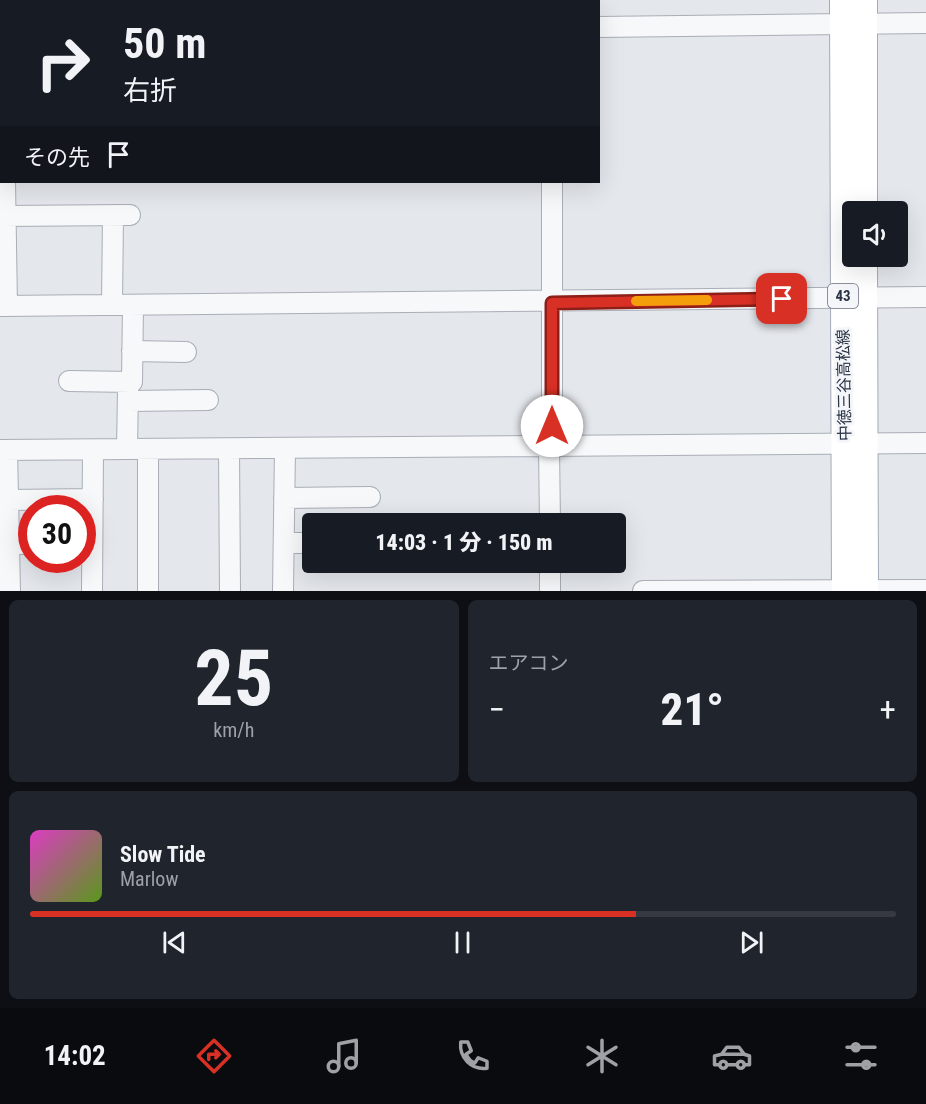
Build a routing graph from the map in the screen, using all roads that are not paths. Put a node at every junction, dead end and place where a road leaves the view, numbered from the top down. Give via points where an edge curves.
1 (854, 11) edge
2 (926, 22) edge
3 (600, 27) edge
4 (5, 183) edge
5 (552, 183) edge
6 (863, 201) edge
7 (3, 216) edge
8 (861, 267) edge
9 (854, 297) junction
10 (926, 297) edge
11 (552, 303) junction
12 (133, 305) junction
13 (3, 306) edge
14 (112, 306) junction
15 (132, 351) junction
16 (186, 352) dead end
17 (69, 381) dead end
18 (128, 391) junction
19 (208, 400) dead end
20 (926, 443) edge
21 (855, 444) junction
22 (551, 447) junction
23 (285, 448) junction
24 (127, 449) junction
25 (148, 449) junction
26 (229, 449) junction
27 (4, 450) edge
28 (93, 450) junction
29 (93, 495) edge
30 (370, 497) dead end
31 (284, 498) junction
32 (8, 500) junction
33 (18, 500) edge
34 (550, 513) edge
35 (284, 543) junction
36 (302, 543) edge
37 (9, 544) junction
38 (18, 544) edge
39 (90, 573) edge
40 (550, 573) edge
41 (855, 590) edge
42 (926, 590) edge
43 (10, 591) edge
44 (92, 591) edge
45 (148, 591) edge
46 (230, 591) edge
47 (283, 591) edge
48 (550, 591) edge
49 (643, 591) edge

1 - 2 street
1 - 3 street
1 - 6 main road
1 - 9 main road, 中徳三谷高松線 / 43
4 - 7 street
5 - 11 street
7 - 13 street
7 - 14 street via 122,214
8 - 9 main road, 中徳三谷高松線 / 43
9 - 10 street
9 - 11 street
9 - 21 main road, 中徳三谷高松線 / 43
11 - 12 street
11 - 22 street
12 - 14 street
12 - 15 street
13 - 14 street
15 - 16 street
15 - 18 street via 132,382
17 - 18 street
18 - 19 street
18 - 24 street
20 - 21 street
21 - 22 street
21 - 41 main road, 中徳三谷高松線 / 43
22 - 23 street
22 - 34 street
23 - 26 street
23 - 31 street
24 - 25 street
24 - 28 street
25 - 26 street
25 - 45 street
26 - 46 street
27 - 28 street
27 - 32 street
28 - 29 street
30 - 31 street
31 - 35 street
32 - 33 street
32 - 37 street
35 - 36 street
35 - 47 street
37 - 38 street
37 - 43 street
39 - 44 street
40 - 48 street
41 - 42 street
41 - 49 street

